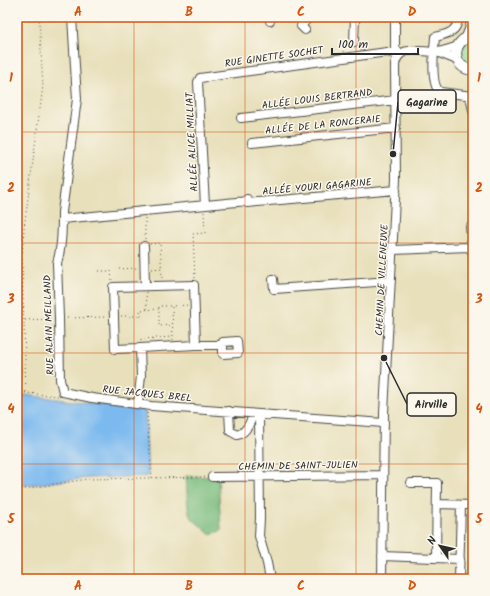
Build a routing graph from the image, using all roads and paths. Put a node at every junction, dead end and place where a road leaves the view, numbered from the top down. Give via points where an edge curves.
1 (39, 17) edge
2 (72, 17) edge
3 (309, 17) edge
4 (355, 17) edge
5 (395, 17) edge
6 (458, 17) edge
7 (472, 17) edge
8 (305, 30) dead end
9 (470, 37) edge
10 (354, 42) joint
11 (457, 47) junction
12 (436, 52) junction
13 (399, 55) junction
14 (346, 58) junction
15 (458, 60) junction
16 (473, 70) edge
17 (200, 78) joint
18 (472, 95) edge
19 (396, 100) junction
20 (473, 112) edge
21 (241, 118) dead end
22 (396, 128) junction
23 (252, 143) dead end
24 (396, 190) junction
25 (204, 206) junction
26 (145, 211) junction
27 (62, 219) junction
28 (470, 227) dead end
29 (144, 246) dead end
30 (393, 250) junction
31 (471, 250) edge
32 (100, 271) dead end
33 (162, 278) dead end
34 (273, 279) dead end
35 (391, 281) junction
36 (194, 284) junction
37 (146, 286) junction
38 (113, 287) junction
39 (195, 305) junction
40 (172, 306) junction
41 (159, 309) junction
42 (147, 310) junction
43 (114, 316) junction
44 (60, 318) junction
45 (24, 320) junction
46 (172, 325) junction
47 (173, 338) junction
48 (196, 345) junction
49 (223, 345) dead end
50 (173, 347) junction
51 (140, 348) junction
52 (17, 392) edge
53 (26, 392) junction
54 (63, 392) junction
55 (138, 404) junction
56 (147, 405) junction
57 (229, 411) junction
58 (256, 414) junction
59 (384, 423) junction
60 (383, 475) junction
61 (260, 476) junction
62 (212, 477) joint
63 (152, 478) junction
64 (411, 483) dead end
65 (17, 490) edge
66 (436, 504) junction
67 (462, 505) junction
68 (473, 505) edge
69 (382, 556) junction
70 (436, 558) junction
71 (460, 559) junction
72 (270, 579) edge
73 (382, 579) edge
74 (459, 579) edge

1 - 45 path via 43,86 24,228
2 - 27 street, RUE ALAIN MEILLAND via 77,99
3 - 8 street via 301,26
4 - 10 street
5 - 13 street, CHEMIN DE VILLENEUVE via 395,47
6 - 12 street via 454,31 435,37
7 - 9 main road
9 - 11 main road
10 - 14 path via 344,49
11 - 12 street
11 - 15 main road
12 - 13 street via 407,51
12 - 15 street
12 - 18 street via 435,86 438,91
13 - 14 street, RUE GINETTE SOCHET via 387,52
13 - 19 street, CHEMIN DE VILLENEUVE via 395,65
14 - 17 street, RUE GINETTE SOCHET
15 - 16 main road via 465,68
17 - 25 street, ALLÉE ALICE MILLIAT via 198,82
18 - 20 street
19 - 21 street, ALLÉE LOUIS BERTRAND
19 - 22 street, CHEMIN DE VILLENEUVE
22 - 23 street, ALLÉE DE LA RONCERAIE
22 - 24 street, CHEMIN DE VILLENEUVE
24 - 25 street, ALLÉE YOURI GAGARINE via 247,203 247,198
24 - 30 street, CHEMIN DE VILLENEUVE
25 - 26 street, ALLÉE YOURI GAGARINE
25 - 36 path via 205,233 193,234
26 - 27 street, ALLÉE YOURI GAGARINE
26 - 33 path via 146,244 160,243
27 - 44 street, RUE ALAIN MEILLAND via 57,263
28 - 31 street
29 - 37 street
30 - 31 street
30 - 35 street, CHEMIN DE VILLENEUVE
32 - 38 path via 111,270
34 - 35 street via 274,289
35 - 59 street, CHEMIN DE VILLENEUVE
36 - 37 street
36 - 39 street
37 - 38 street
37 - 42 path
38 - 43 street
39 - 40 path
39 - 48 street
40 - 41 path via 159,306
40 - 46 path
41 - 42 path
41 - 46 path via 159,326
42 - 43 path via 140,310 141,316
43 - 44 path
43 - 51 street via 115,349
44 - 45 path
44 - 54 street, RUE ALAIN MEILLAND via 60,380
45 - 53 path
46 - 47 path
47 - 50 path
47 - 51 path via 141,339
48 - 49 street
48 - 50 street
50 - 51 street
51 - 55 street
52 - 53 path
53 - 54 path via 58,397
54 - 55 street, RUE JACQUES BREL
55 - 56 street, RUE JACQUES BREL
56 - 57 street, RUE JACQUES BREL
56 - 63 path
57 - 58 street, RUE JACQUES BREL
57 - 58 street via 230,431 237,435 247,428
58 - 59 street, RUE JACQUES BREL
58 - 61 street
59 - 60 street, CHEMIN DE VILLENEUVE
60 - 61 street, CHEMIN DE SAINT-JULIEN
60 - 69 street, CHEMIN DE VILLENEUVE
61 - 62 street, CHEMIN DE SAINT-JULIEN
61 - 72 street via 259,536
62 - 63 path
63 - 65 path via 88,479
64 - 66 street via 437,483
66 - 67 street
66 - 70 street
67 - 68 street
67 - 71 street
69 - 70 street
69 - 73 street, CHEMIN DE VILLENEUVE
70 - 71 street
71 - 74 street

